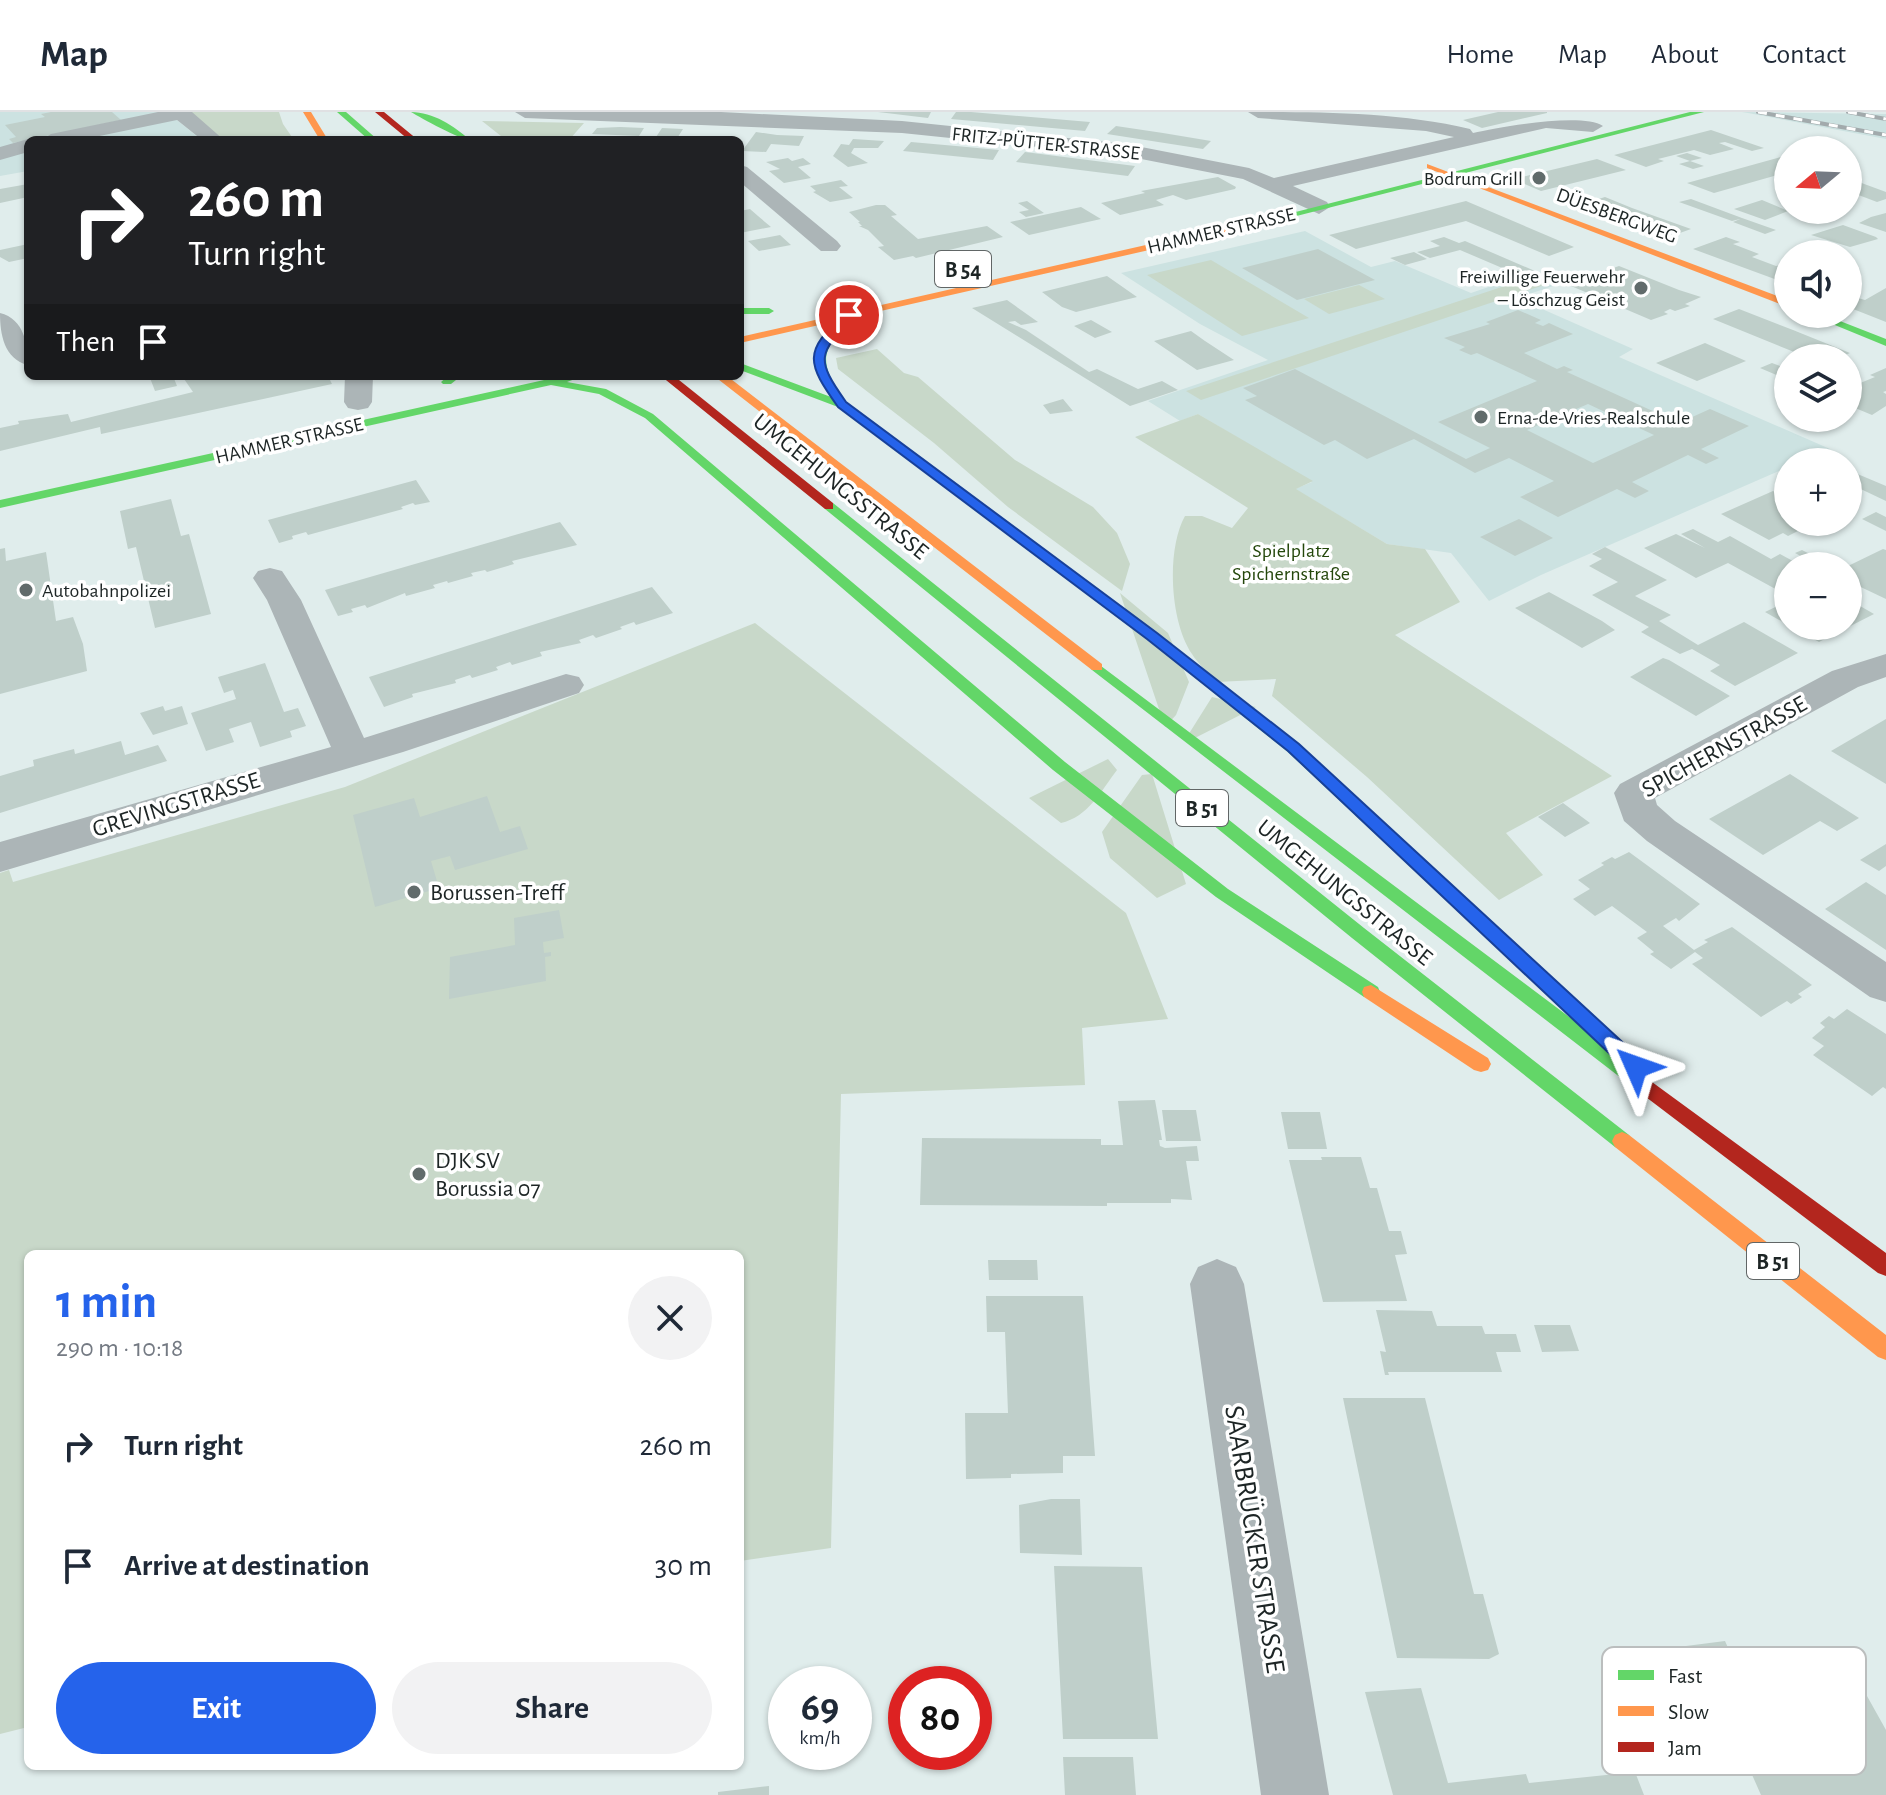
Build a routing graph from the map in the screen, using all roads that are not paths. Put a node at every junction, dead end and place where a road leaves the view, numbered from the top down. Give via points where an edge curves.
1 (307, 112) edge
2 (341, 112) edge
3 (379, 112) edge
4 (415, 112) edge
5 (525, 112) edge
6 (1258, 112) edge
7 (1643, 112) edge
8 (1700, 112) edge
9 (181, 113) edge
10 (1593, 126) junction
11 (70, 136) edge
12 (202, 136) edge
13 (322, 136) edge
14 (369, 136) edge
15 (409, 136) edge
16 (461, 136) edge
17 (1481, 137) junction
18 (24, 146) edge
19 (0, 154) edge
20 (1430, 166) junction
21 (744, 174) edge
22 (1455, 176) junction
23 (1275, 184) junction
24 (1298, 196) junction
25 (1319, 207) junction
26 (1142, 230) dead end
27 (829, 246) dead end
28 (1774, 299) edge
29 (744, 311) edge
30 (849, 315) junction
31 (744, 316) edge
32 (0, 321) edge
33 (1848, 328) edge
34 (744, 339) edge
35 (1886, 343) edge
36 (24, 352) edge
37 (744, 367) edge
38 (560, 380) edge
39 (725, 380) edge
40 (551, 382) junction
41 (652, 390) edge
42 (842, 405) junction
43 (0, 504) edge
44 (270, 578) dead end
45 (1886, 665) edge
46 (566, 685) dead end
47 (352, 752) junction
48 (0, 857) edge
49 (1544, 981) dead end
50 (1886, 985) edge
51 (1567, 1003) dead end
52 (1498, 1075) dead end
53 (1539, 1099) dead end
54 (1704, 1130) junction
55 (1660, 1174) junction
56 (1886, 1266) edge
57 (1217, 1284) dead end
58 (1886, 1349) edge
59 (1295, 1795) edge

1 - 13 main road
2 - 14 main road
3 - 15 main road
4 - 16 main road
5 - 23 street, FRITZ-PÜTTER-STRASSE via 703,127 902,127 1072,143 1190,162
6 - 17 street, HAMMER STRASSE via 1426,125
7 - 10 main road, HAMMER STRASSE
8 - 22 main road, HAMMER STRASSE / B 54
9 - 11 street
9 - 12 street
10 - 17 street, HAMMER STRASSE via 1546,122
10 - 20 main road, HAMMER STRASSE
17 - 23 street, HAMMER STRASSE
18 - 19 street
20 - 22 main road, DÜESBERGWEG
20 - 24 main road, HAMMER STRASSE
21 - 27 street
22 - 25 main road, HAMMER STRASSE / B 54
22 - 28 main road, DÜESBERGWEG
23 - 24 street, FRITZ-PÜTTER-STRASSE
24 - 25 street, FRITZ-PÜTTER-STRASSE
24 - 26 main road, HAMMER STRASSE
25 - 30 main road, HAMMER STRASSE / B 54
29 - 31 main road via 776,309
30 - 34 main road, HAMMER STRASSE / B 54
30 - 42 main road via 831,332 818,357 820,373
32 - 36 street
33 - 35 main road
37 - 42 main road
38 - 40 main road, HAMMER STRASSE
39 - 54 main road, UMGEHUNGSSTRASSE / B 51
40 - 41 main road via 602,391
40 - 43 main road, HAMMER STRASSE
41 - 52 main road via 1059,766 1222,893
41 - 55 main road, UMGEHUNGSSTRASSE / B 51 via 1219,823
42 - 49 main road via 1293,748
44 - 47 street
45 - 50 street, SPICHERNSTRASSE via 1845,679 1634,793 1638,811 1661,831
46 - 47 street, GREVINGSTRASSE
47 - 48 street, GREVINGSTRASSE
51 - 54 main road
53 - 55 main road
54 - 56 main road, UMGEHUNGSSTRASSE / B 51
55 - 58 main road, UMGEHUNGSSTRASSE / B 51
57 - 59 street, SAARBRÜCKER STRASSE

